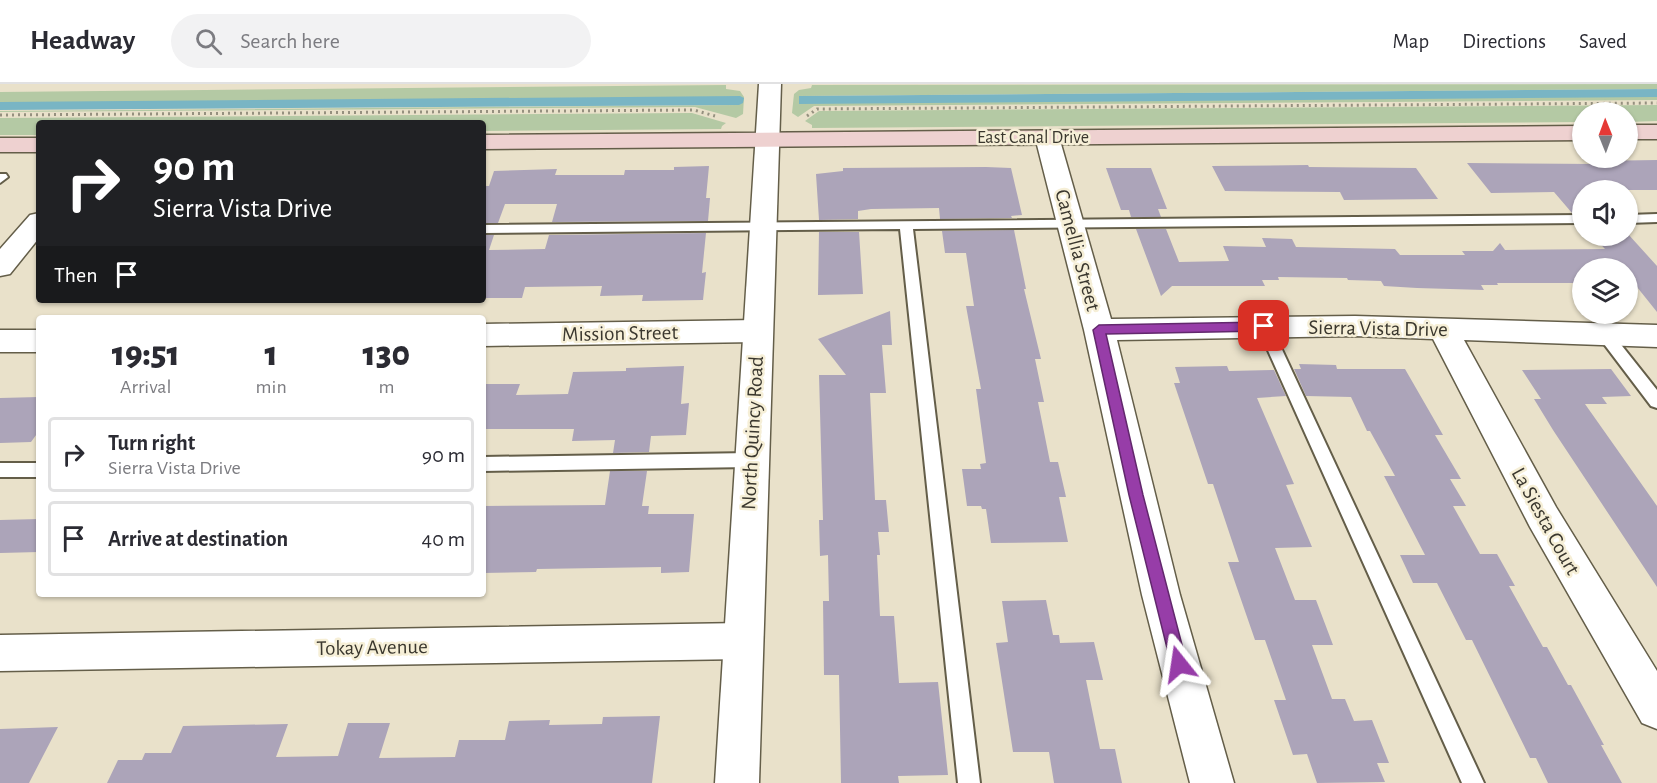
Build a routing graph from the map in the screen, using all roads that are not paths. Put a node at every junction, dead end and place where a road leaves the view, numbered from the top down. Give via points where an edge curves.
1 (770, 84) edge
2 (1572, 132) edge
3 (1638, 132) edge
4 (1657, 132) edge
5 (1047, 137) junction
6 (768, 139) junction
7 (486, 141) edge
8 (0, 145) edge
9 (36, 145) edge
10 (1657, 218) edge
11 (1572, 219) edge
12 (1638, 219) edge
13 (1071, 224) junction
14 (906, 225) junction
15 (763, 226) junction
16 (36, 229) edge
17 (486, 229) edge
18 (2, 263) edge
19 (1264, 326) junction
20 (1443, 329) junction
21 (1099, 330) junction
22 (757, 332) junction
23 (486, 335) edge
24 (1606, 336) junction
25 (1657, 336) edge
26 (0, 341) edge
27 (36, 341) edge
28 (1657, 402) edge
29 (751, 460) junction
30 (486, 464) edge
31 (0, 470) edge
32 (36, 470) edge
33 (743, 641) junction
34 (0, 652) edge
35 (1657, 709) edge
36 (737, 783) edge
37 (969, 783) edge
38 (1212, 783) edge
39 (1473, 783) edge

1 - 6 street, North Quincy Road
2 - 5 main road, East Canal Drive
3 - 4 main road
5 - 6 main road, East Canal Drive
5 - 13 street, Camellia Street
6 - 7 main road, East Canal Drive
6 - 15 street, North Quincy Road
8 - 9 main road
10 - 12 lane
11 - 13 lane
13 - 14 lane
13 - 21 street, Camellia Street
14 - 15 lane
14 - 37 lane
15 - 17 lane
15 - 22 street, North Quincy Road
16 - 18 street
19 - 20 street, Sierra Vista Drive
19 - 21 street, Sierra Vista Drive
19 - 39 lane
20 - 24 street, Sierra Vista Drive
20 - 35 street, La Siesta Court via 1543,517
21 - 38 street, Camellia Street via 1148,543
22 - 23 street, Mission Street
22 - 29 street, North Quincy Road
24 - 25 street, Sierra Vista Drive
24 - 28 lane
26 - 27 street
29 - 30 lane
29 - 33 street, North Quincy Road
31 - 32 lane
33 - 34 street, Tokay Avenue
33 - 36 street, North Quincy Road

